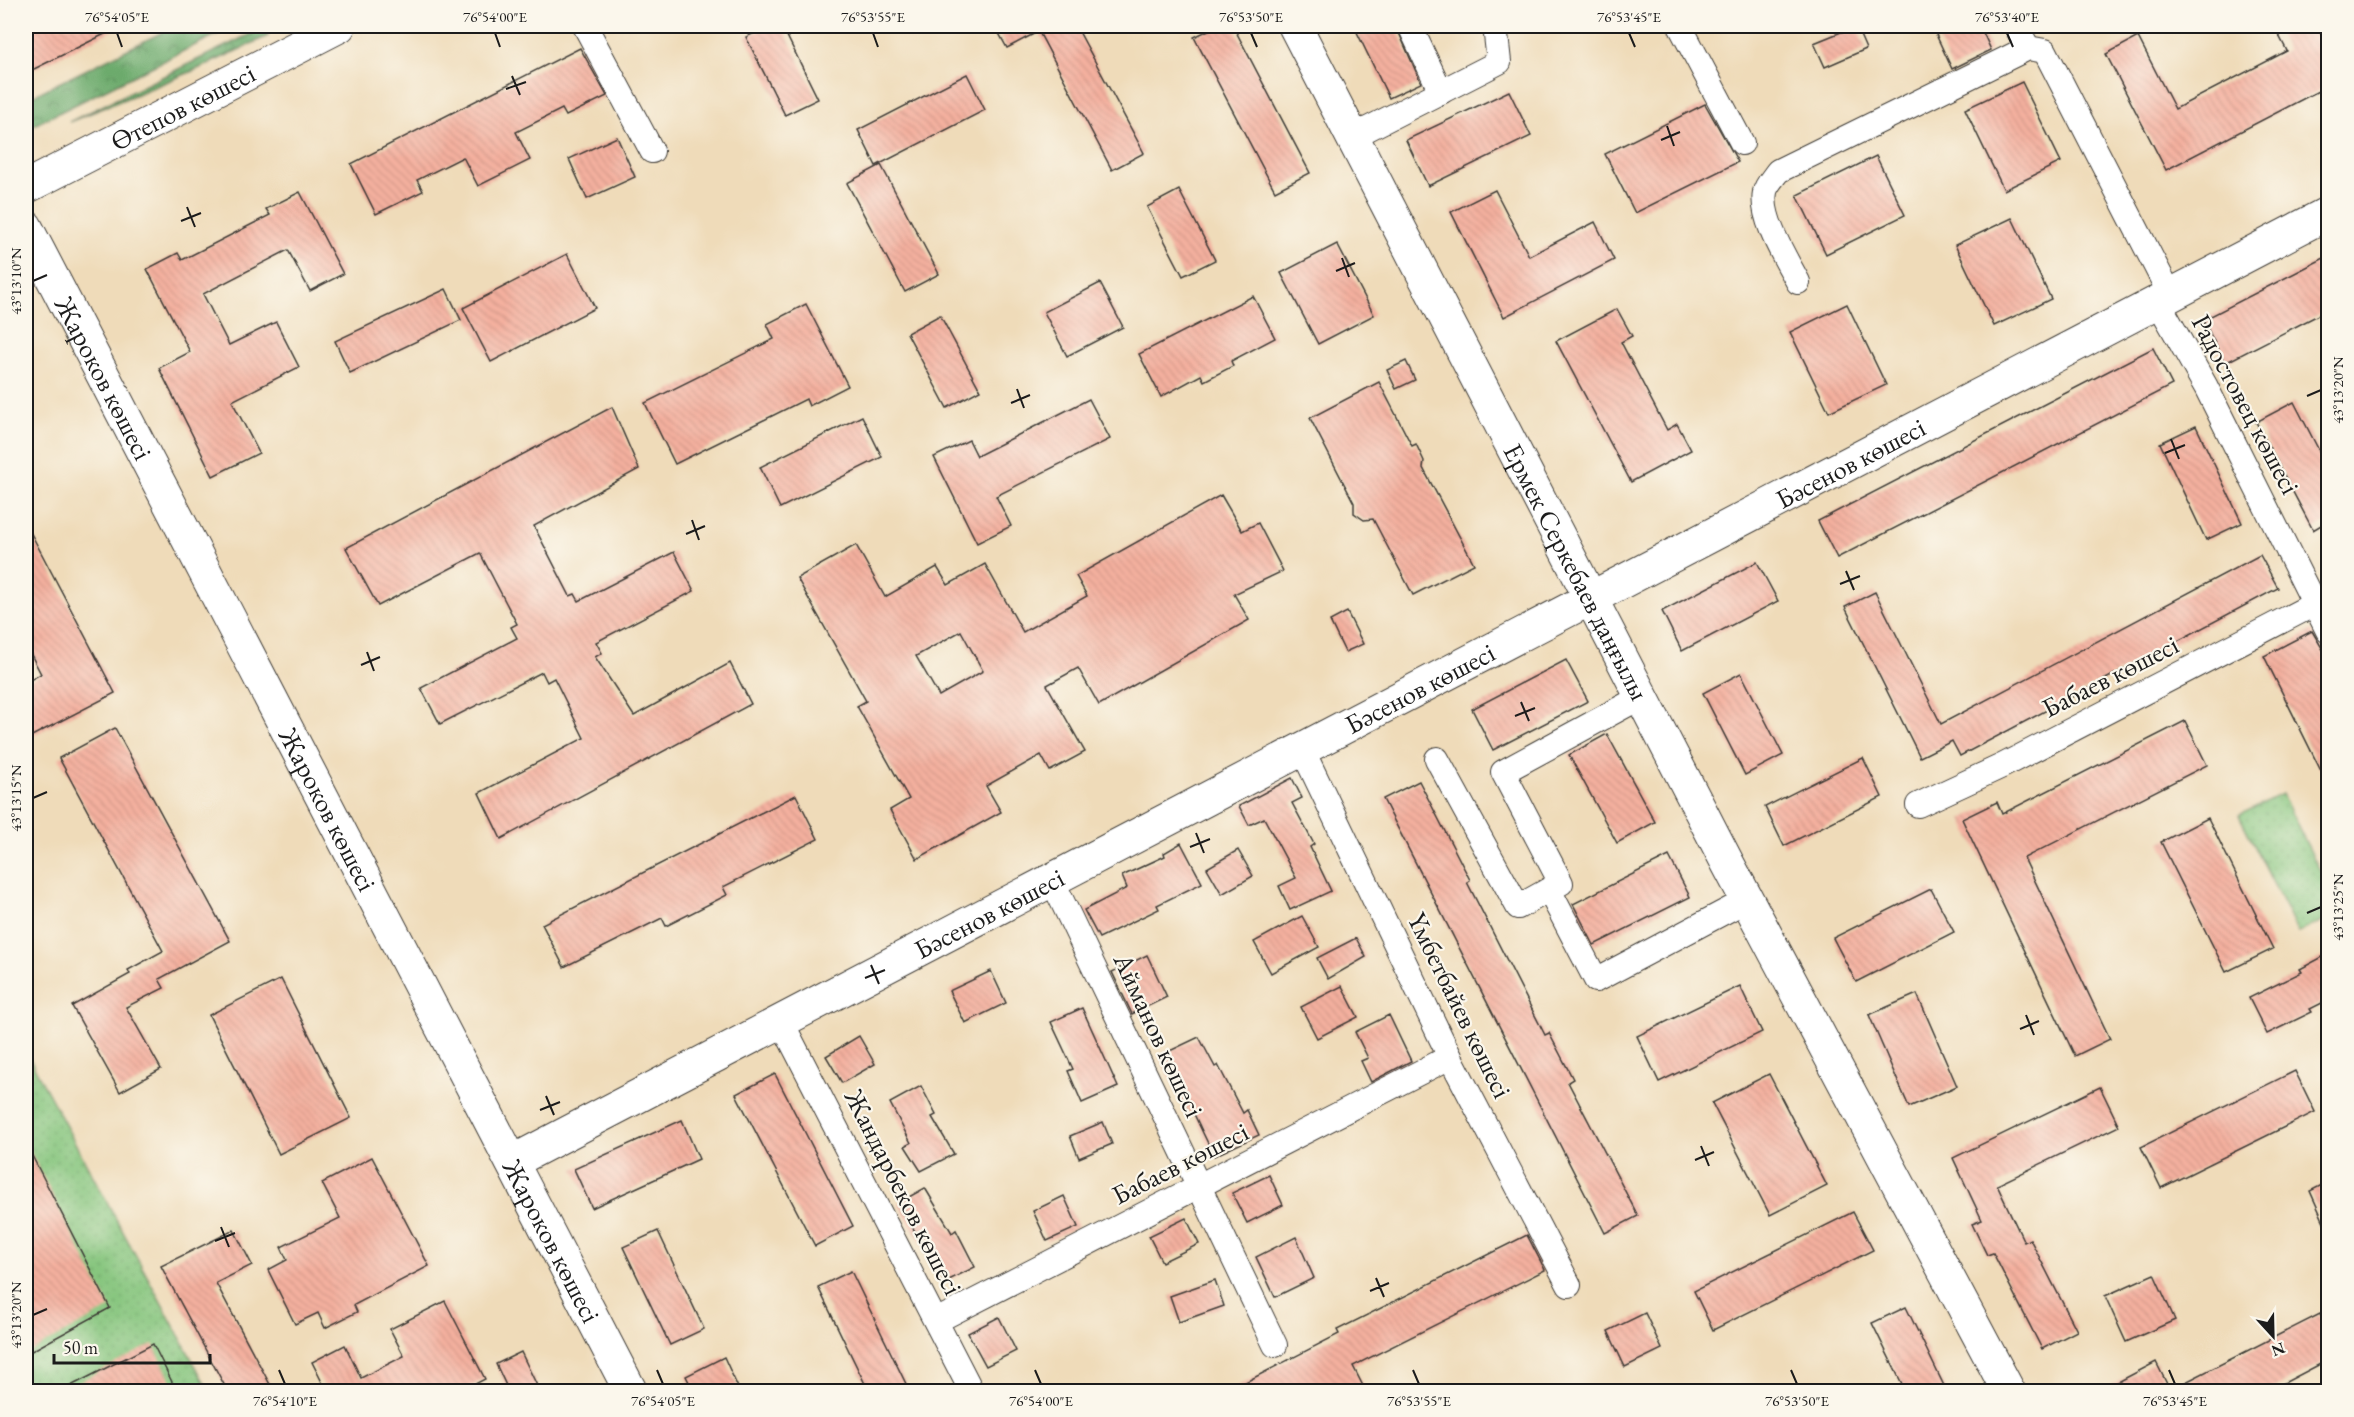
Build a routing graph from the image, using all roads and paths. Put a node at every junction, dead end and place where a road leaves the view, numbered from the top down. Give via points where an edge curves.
1 (339, 26) edge
2 (585, 26) edge
3 (1295, 26) edge
4 (1410, 26) edge
5 (1494, 26) edge
6 (1680, 26) edge
7 (2016, 26) edge
8 (2028, 48) junction
9 (1441, 92) junction
10 (1352, 137) junction
11 (1742, 142) dead end
12 (652, 151) dead end
13 (26, 187) edge
14 (2328, 213) edge
15 (26, 227) edge
16 (1798, 282) dead end
17 (2165, 299) junction
18 (1590, 598) junction
19 (2321, 600) edge
20 (2328, 631) edge
21 (1641, 697) junction
22 (1302, 749) junction
23 (1437, 759) dead end
24 (1918, 805) dead end
25 (1052, 880) junction
26 (1549, 890) junction
27 (1747, 900) junction
28 (781, 1021) junction
29 (1450, 1058) junction
30 (512, 1162) junction
31 (1198, 1187) junction
32 (1569, 1285) dead end
33 (936, 1321) junction
34 (1275, 1345) dead end
35 (631, 1392) edge
36 (972, 1392) edge
37 (2009, 1392) edge

1 - 13 street, Өтепов көшесі
2 - 12 street
3 - 10 street, Ермек Серкебаев даңғылы
4 - 9 street
5 - 9 street via 1499,62
6 - 11 street
7 - 8 street
8 - 16 street via 1778,171 1765,191 1771,230
8 - 17 street, Радостовец көшесі via 2045,51
9 - 10 street
10 - 18 street, Ермек Серкебаев даңғылы
14 - 17 street, Бәсенов көшесі
15 - 30 street, Жароков көшесі
17 - 18 street, Бәсенов көшесі
17 - 19 street, Радостовец көшесі via 2206,387
18 - 21 street, Ермек Серкебаев даңғылы
18 - 22 street, Бәсенов көшесі
19 - 20 street, Радостовец көшесі
19 - 24 street, Бабаев көшесі via 2012,761
21 - 26 street via 1503,772 1561,883
21 - 27 street, Ермек Серкебаев даңғылы
22 - 25 street, Бәсенов көшесі
22 - 29 street, Үмбетбайев көшесі
23 - 26 street via 1518,906
25 - 28 street, Бәсенов көшесі
25 - 31 street, Айманов көшесі
26 - 27 street via 1596,980
27 - 37 street, Ермек Серкебаев даңғылы
28 - 30 street, Бәсенов көшесі
28 - 33 street, Жандарбеков көшесі
29 - 31 street, Бабаев көшесі
29 - 32 street, Үмбетбайев көшесі
30 - 35 street, Жароков көшесі
31 - 33 street, Бабаев көшесі
31 - 34 street, Айманов көшесі
33 - 36 street, Жандарбеков көшесі

